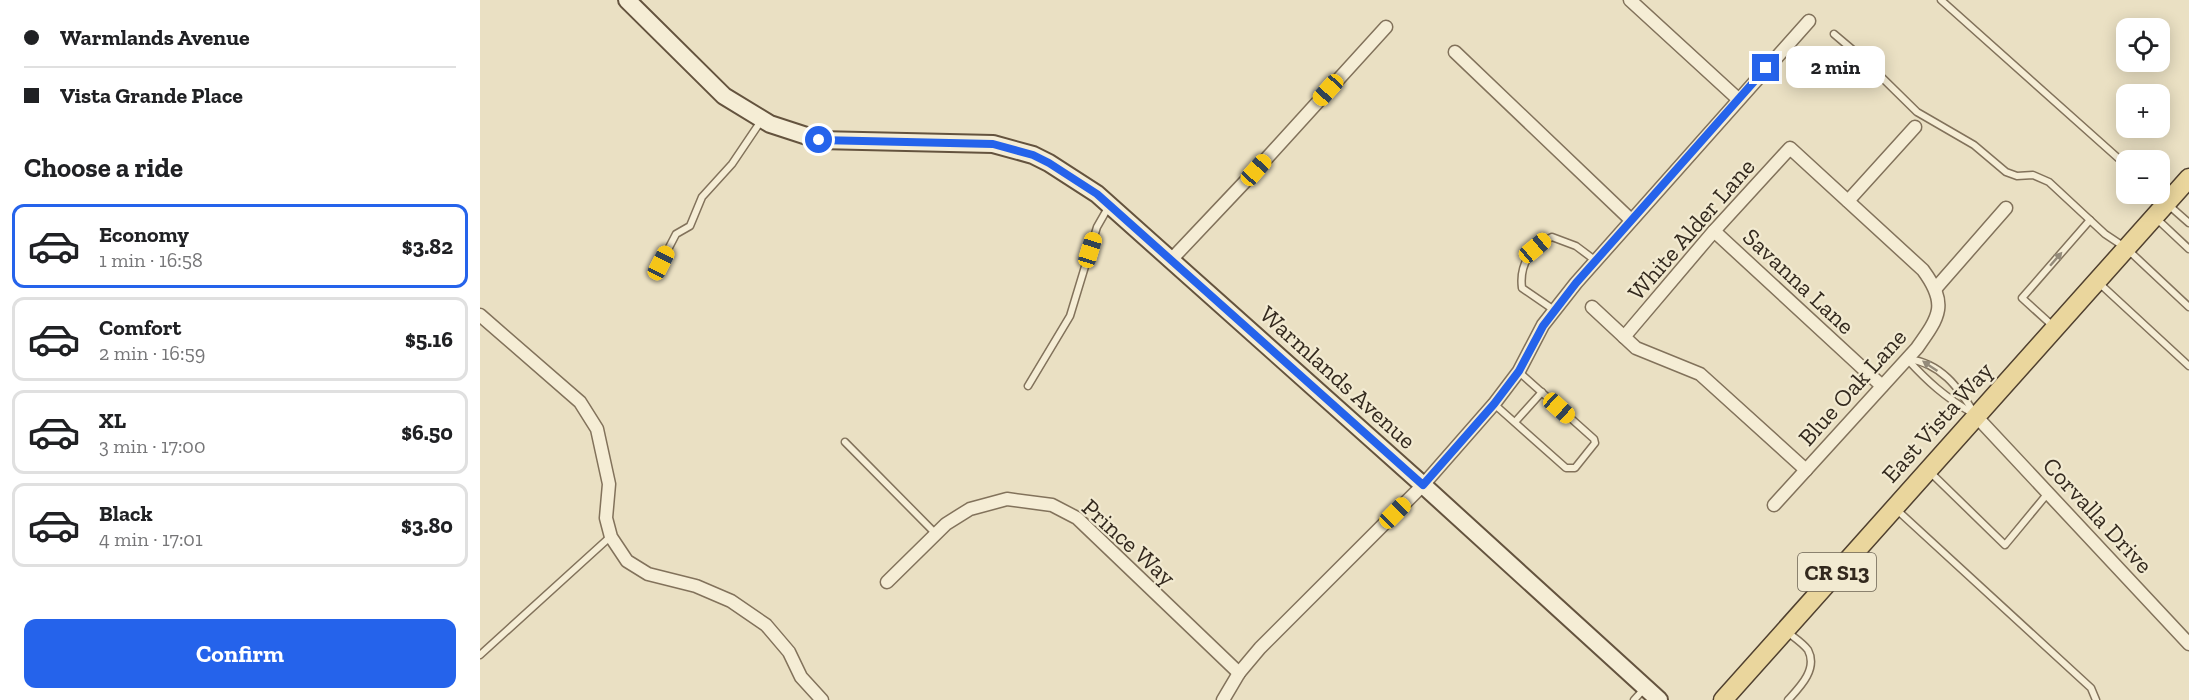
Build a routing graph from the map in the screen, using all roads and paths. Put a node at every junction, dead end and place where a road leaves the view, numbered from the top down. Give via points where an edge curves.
1 (627, 0) edge
2 (1630, 0) edge
3 (1941, 0) edge
4 (1809, 21) dead end
5 (1386, 27) dead end
6 (1834, 33) dead end
7 (1455, 52) dead end
8 (1738, 99) junction
9 (762, 119) junction
10 (1915, 127) dead end
11 (2116, 156) edge
12 (2189, 178) edge
13 (1848, 201) junction
14 (2159, 205) edge
15 (1110, 206) junction
16 (2006, 208) dead end
17 (2090, 219) junction
18 (1631, 220) junction
19 (2189, 224) edge
20 (1714, 231) junction
21 (2126, 248) junction
22 (2189, 249) edge
23 (1170, 261) junction
24 (1596, 261) junction
25 (661, 263) dead end
26 (2097, 281) junction
27 (1936, 288) junction
28 (1592, 307) dead end
29 (2189, 307) edge
30 (1555, 310) junction
31 (480, 315) edge
32 (2055, 327) junction
33 (1624, 337) junction
34 (1907, 358) junction
35 (2189, 366) edge
36 (1519, 371) junction
37 (1028, 386) dead end
38 (1882, 386) junction
39 (1542, 392) junction
40 (1494, 404) junction
41 (1975, 415) junction
42 (1515, 422) junction
43 (845, 442) dead end
44 (1927, 469) junction
45 (1806, 470) junction
46 (1423, 485) junction
47 (2048, 492) junction
48 (1774, 505) dead end
49 (1894, 508) junction
50 (936, 534) junction
51 (611, 537) junction
52 (887, 582) dead end
53 (1785, 631) junction
54 (2189, 644) edge
55 (480, 655) edge
56 (1239, 673) junction
57 (1640, 694) edge
58 (822, 700) edge
59 (1223, 700) edge
60 (1659, 700) edge
61 (1723, 700) edge
62 (1788, 700) edge
63 (2096, 700) edge

1 - 9 street, Warmlands Avenue via 724,96
2 - 8 street
3 - 11 lane
4 - 8 street
5 - 23 street
6 - 17 lane via 1917,112 1974,145 2006,172 2033,175 2049,182
7 - 18 street
8 - 18 street
9 - 15 street, Warmlands Avenue via 819,140 993,144 1049,163
9 - 25 lane via 732,164 702,197 690,226 676,234
10 - 13 street
12 - 14 main road, East Vista Way / CR S13
13 - 20 street, White Alder Lane via 1790,148
13 - 27 street via 1923,270
14 - 19 lane
14 - 21 main road, East Vista Way / CR S13
14 - 22 lane
15 - 23 street, Warmlands Avenue
15 - 37 lane via 1097,227 1070,316
16 - 27 street
17 - 21 lane
32 -> 17 lane via 2022,298
18 - 24 street
20 - 33 street, White Alder Lane
20 - 38 street, Savanna Lane
21 - 26 main road, East Vista Way / CR S13
21 - 29 lane
23 - 46 street, Warmlands Avenue
24 - 30 street
24 - 30 lane via 1576,246 1552,237 1528,256 1522,266 1522,288
26 - 32 main road, East Vista Way / CR S13
26 - 35 lane
27 - 34 street, Blue Oak Lane via 1939,302 1935,323
28 - 33 street
30 - 36 street
31 - 51 street via 579,402 597,429 608,478 606,518
32 - 41 main road, East Vista Way / CR S13
33 - 45 street via 1636,348 1700,374
34 - 38 street, Blue Oak Lane
34 - 41 lane via 1945,397
41 -> 34 lane via 1958,387 1925,361
36 - 39 lane
36 - 40 street
38 - 45 street, Blue Oak Lane
39 - 42 lane
39 - 42 lane via 1594,439 1593,447 1575,468 1566,468
40 - 42 lane
40 - 46 street
41 - 44 main road, East Vista Way / CR S13
41 - 47 street, Corvalla Drive
43 - 50 lane
44 - 47 lane via 2005,545
44 - 49 main road, East Vista Way / CR S13
45 - 48 street, Blue Oak Lane
46 - 56 street
46 - 57 street, Warmlands Avenue
47 - 54 street, Corvalla Drive
49 - 53 main road, East Vista Way / CR S13
49 - 63 lane via 2091,688
50 - 52 street, Prince Way
50 - 56 street, Prince Way via 970,509 1006,499 1052,505 1077,518
51 - 55 lane
51 - 58 street via 627,561 648,574 696,586 731,601 766,625 789,652 801,677
53 - 61 main road, East Vista Way / CR S13
53 - 62 lane via 1807,649 1810,659 1807,679
56 - 59 street
57 - 60 street, Warmlands Avenue

